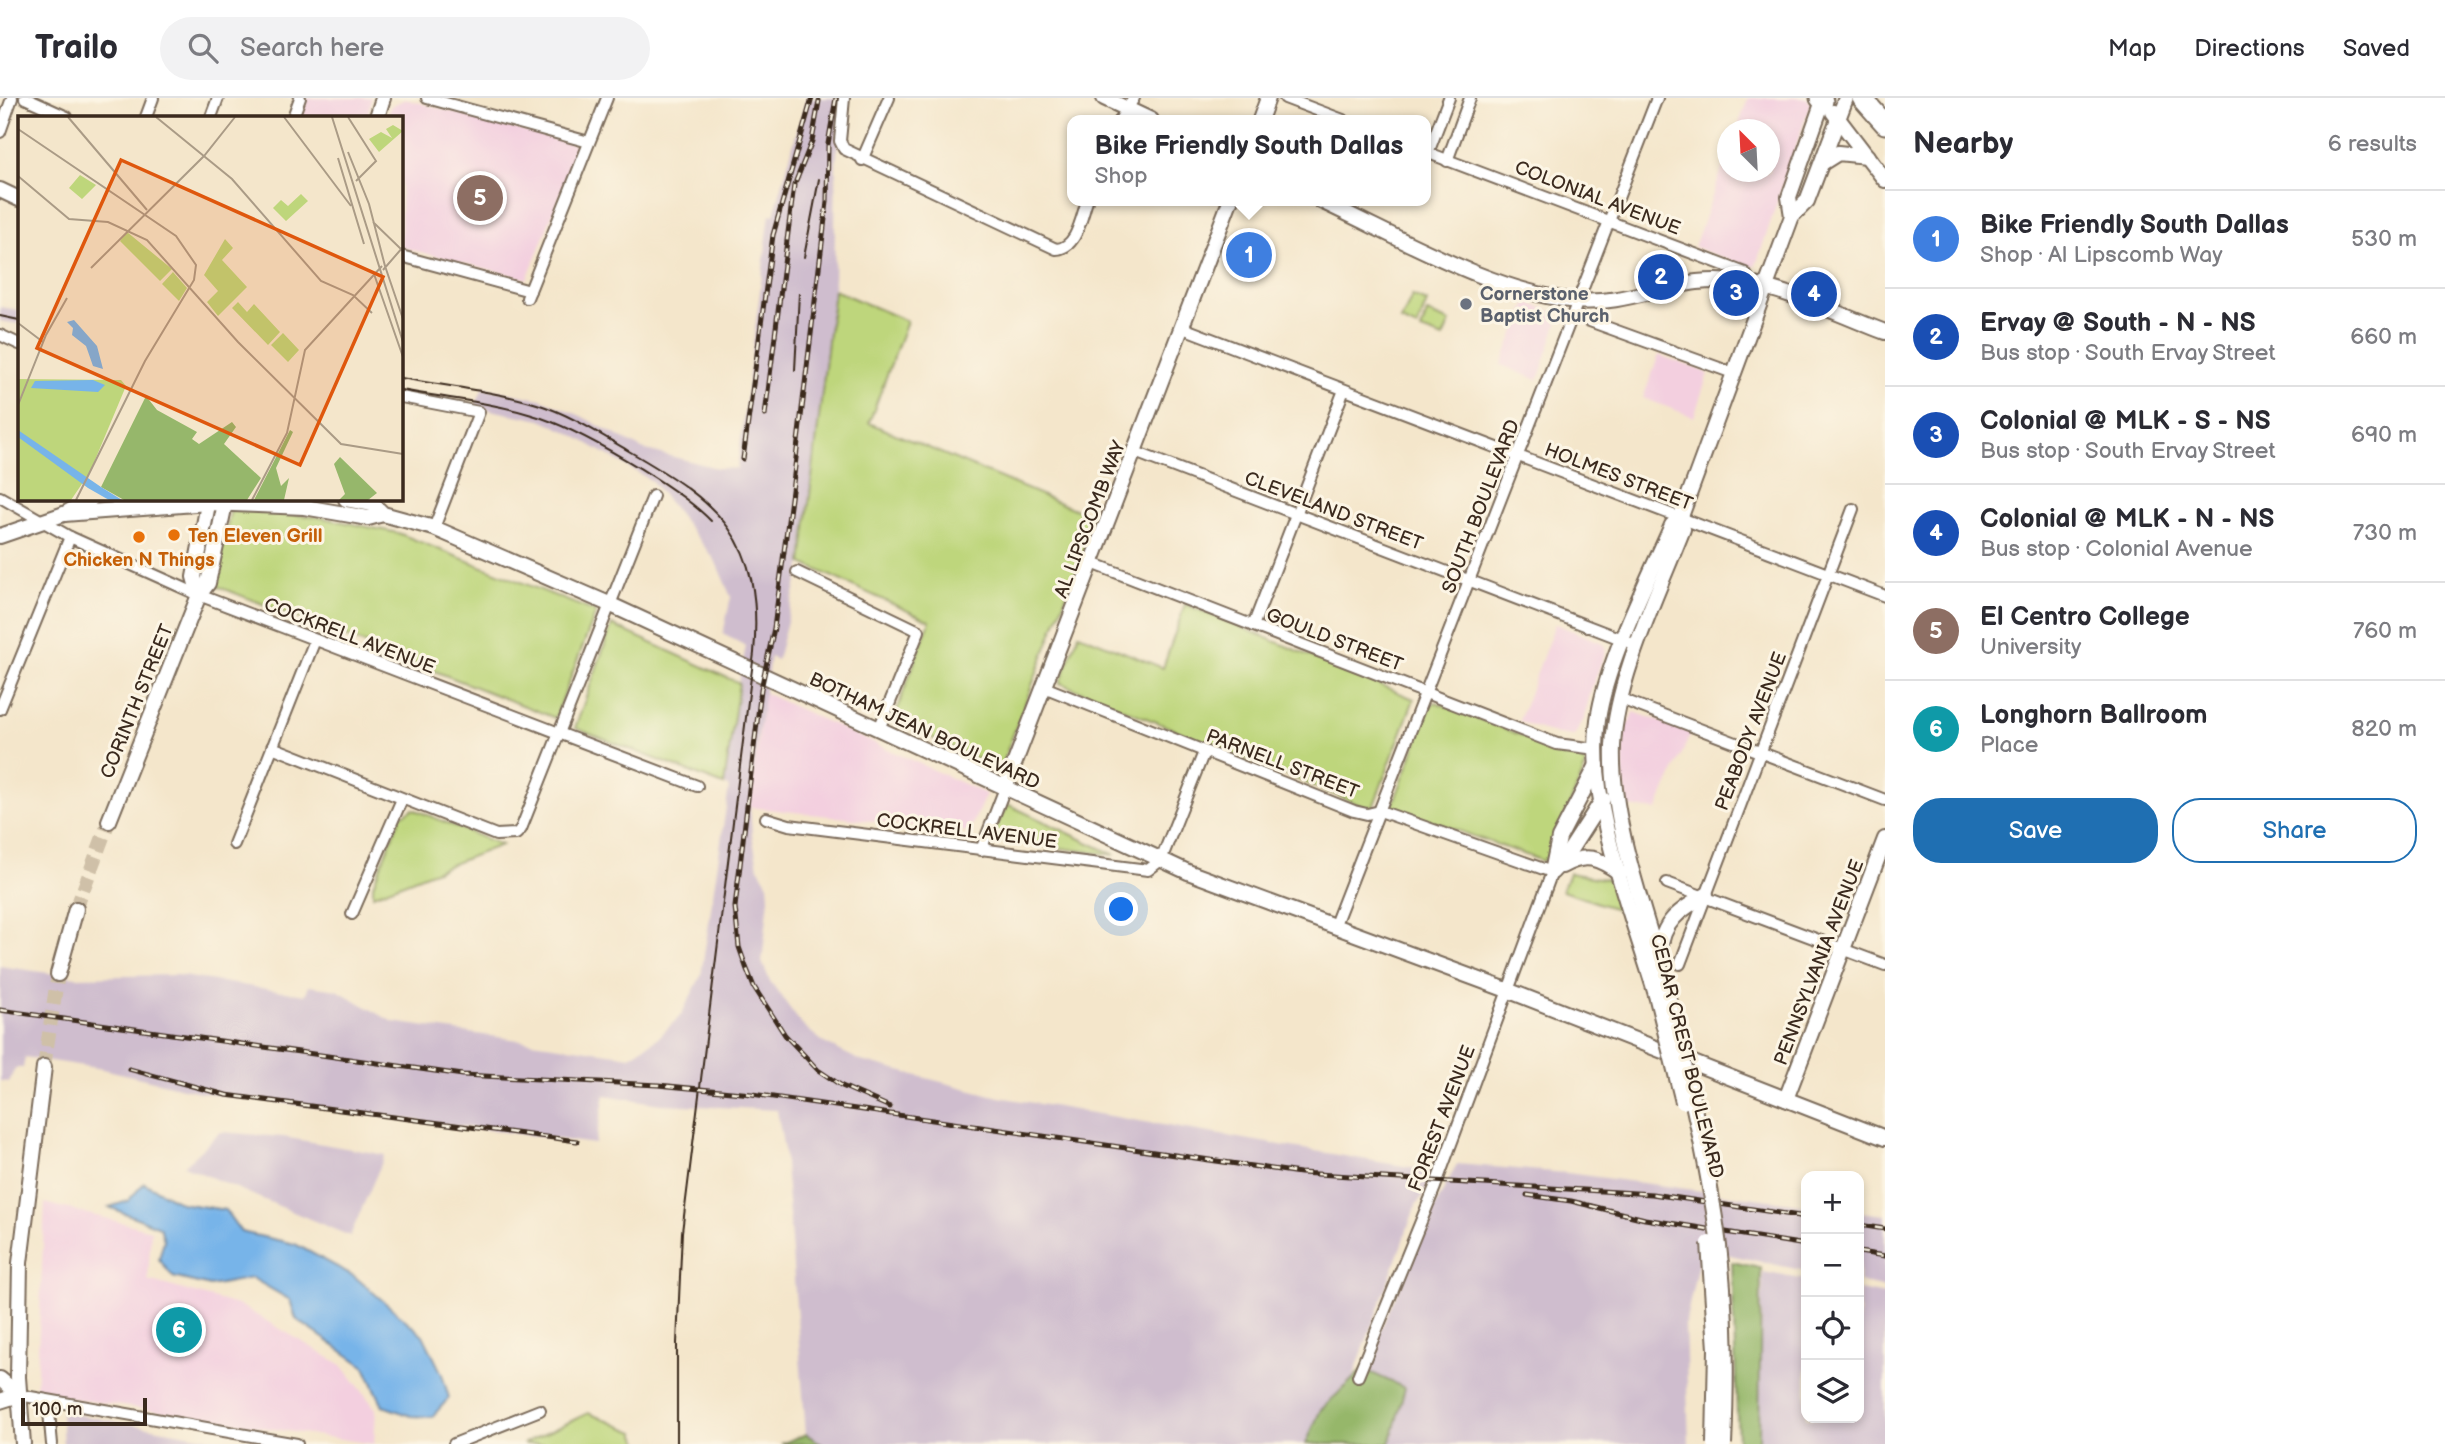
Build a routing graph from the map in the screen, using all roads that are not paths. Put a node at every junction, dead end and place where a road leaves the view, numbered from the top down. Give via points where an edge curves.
1 (12, 98) edge
2 (25, 98) edge
3 (153, 98) edge
4 (218, 98) edge
5 (300, 98) edge
6 (383, 98) edge
7 (427, 98) edge
8 (607, 98) edge
9 (844, 98) edge
10 (889, 98) edge
11 (1104, 98) edge
12 (1268, 98) edge
13 (1285, 98) edge
14 (1449, 98) edge
15 (1470, 98) edge
16 (1657, 98) edge
17 (1846, 98) edge
18 (1863, 98) edge
19 (1822, 99) edge
20 (1128, 109) edge
21 (1262, 115) edge
22 (1330, 115) edge
23 (65, 116) edge
24 (146, 116) edge
25 (211, 116) edge
26 (293, 116) edge
27 (377, 116) edge
28 (1838, 118) junction
29 (1885, 124) edge
30 (0, 132) edge
31 (589, 142) junction
32 (1431, 143) edge
33 (1431, 155) edge
34 (1867, 156) junction
35 (862, 160) junction
36 (1447, 161) junction
37 (1822, 163) junction
38 (1885, 180) edge
39 (0, 190) edge
40 (18, 199) edge
41 (1085, 206) edge
42 (1228, 206) edge
43 (1332, 206) edge
44 (1792, 216) junction
45 (1609, 221) junction
46 (402, 256) edge
47 (1758, 284) junction
48 (1575, 308) junction
49 (1183, 328) junction
50 (1885, 332) edge
51 (0, 335) edge
52 (18, 344) edge
53 (1733, 373) junction
54 (1344, 390) junction
55 (402, 397) edge
56 (1135, 452) junction
57 (1518, 456) junction
58 (653, 496) dead end
59 (0, 497) edge
60 (89, 500) edge
61 (351, 500) edge
62 (208, 501) edge
63 (225, 501) edge
64 (1853, 509) dead end
65 (64, 513) junction
66 (383, 514) junction
67 (1296, 515) junction
68 (1680, 519) junction
69 (42, 521) junction
70 (434, 527) junction
71 (0, 536) edge
72 (70, 537) junction
73 (1092, 563) junction
74 (797, 572) dead end
75 (1828, 574) junction
76 (1469, 581) junction
77 (199, 595) junction
78 (1885, 596) edge
79 (609, 604) junction
80 (1253, 626) junction
81 (315, 640) junction
82 (1624, 640) junction
83 (1638, 645) junction
84 (1044, 687) junction
85 (1427, 693) junction
86 (1621, 699) junction
87 (0, 709) edge
88 (878, 729) junction
89 (558, 734) junction
90 (272, 747) junction
91 (1596, 748) junction
92 (1204, 752) junction
93 (1760, 752) junction
94 (1597, 765) junction
95 (1615, 785) junction
96 (697, 786) dead end
97 (1005, 788) junction
98 (402, 799) junction
99 (1885, 800) edge
100 (1601, 801) junction
101 (1380, 811) junction
102 (1569, 817) junction
103 (766, 818) dead end
104 (1620, 818) junction
105 (109, 821) tunnel mouth
106 (1885, 839) edge
107 (234, 844) dead end
108 (981, 850) junction
109 (1161, 860) junction
110 (1552, 872) junction
111 (1620, 873) junction
112 (1667, 883) dead end
113 (1706, 895) junction
114 (76, 909) tunnel mouth
115 (352, 914) dead end
116 (1334, 927) junction
117 (1844, 948) junction
118 (1680, 964) dead end
119 (1660, 965) junction
120 (1885, 965) edge
121 (58, 974) tunnel mouth
122 (1507, 990) junction
123 (1662, 995) junction
124 (44, 1067) tunnel mouth
125 (1786, 1099) junction
126 (1885, 1138) edge
127 (1358, 1376) dead end
128 (0, 1379) edge
129 (19, 1395) junction
130 (0, 1401) edge
131 (48, 1401) junction
132 (540, 1410) dead end
133 (23, 1444) edge
134 (52, 1444) edge
135 (297, 1444) edge
136 (454, 1444) edge
137 (1714, 1444) edge
138 (1724, 1444) edge

1 - 30 street
2 - 23 street
3 - 24 street
4 - 25 street
5 - 26 street
6 - 27 main road
7 - 31 street
8 - 31 street
9 - 35 street via 840,141
10 - 35 street
11 - 20 main road
12 - 21 main road
13 - 22 street
14 - 32 street
15 - 36 street
16 - 45 street, SOUTH BOULEVARD
17 - 28 main road
18 - 29 highway
19 - 28 main road
19 - 44 main road via 1789,197
28 - 34 main road
28 - 37 main road
31 - 46 street via 528,295
33 - 36 street, COLONIAL AVENUE
34 - 37 main road via 1838,153
34 - 38 main road
35 - 41 street via 1056,249 1071,243
36 - 45 street, COLONIAL AVENUE
37 - 44 main road via 1807,201
39 - 40 main road
42 - 49 main road, AL LIPSCOMB WAY
43 - 48 main road via 1429,252
44 - 47 main road
45 - 47 street, COLONIAL AVENUE via 1745,273
45 - 48 street, SOUTH BOULEVARD
47 - 48 main road via 1697,282
47 - 50 main road, COLONIAL AVENUE
47 - 53 main road
48 - 53 street
48 - 57 street, SOUTH BOULEVARD
49 - 54 street, HOLMES STREET
49 - 56 main road, AL LIPSCOMB WAY
51 - 52 street
53 - 68 main road
54 - 57 street, HOLMES STREET
54 - 67 street
55 - 70 street via 480,412
56 - 67 street, CLEVELAND STREET
56 - 73 main road, AL LIPSCOMB WAY
57 - 68 street, HOLMES STREET
57 - 76 street, SOUTH BOULEVARD
58 - 79 street
59 - 69 street, COCKRELL AVENUE
60 - 65 main road, BOTHAM JEAN BOULEVARD
61 - 66 main road, BOTHAM JEAN BOULEVARD via 373,504
62 - 63 main road, BOTHAM JEAN BOULEVARD
62 - 65 main road, BOTHAM JEAN BOULEVARD
62 - 77 main road, CORINTH STREET via 194,577
63 - 66 main road, BOTHAM JEAN BOULEVARD via 368,518
63 - 77 main road, CORINTH STREET via 208,583
64 - 75 street, PEABODY AVENUE
65 - 69 main road, BOTHAM JEAN BOULEVARD
66 - 70 main road, BOTHAM JEAN BOULEVARD
67 - 76 street, CLEVELAND STREET
67 - 80 street
68 - 75 street, HOLMES STREET
68 - 82 main road, CEDAR CREST BOULEVARD via 1672,525
68 - 83 main road, CEDAR CREST BOULEVARD via 1683,529
69 - 71 main road, BOTHAM JEAN BOULEVARD
69 - 72 street, COCKRELL AVENUE
70 - 79 main road, BOTHAM JEAN BOULEVARD
72 - 77 street, COCKRELL AVENUE
72 - 87 street
73 - 80 street, GOULD STREET
73 - 84 main road, AL LIPSCOMB WAY
74 - 88 street via 919,631
75 - 78 street, HOLMES STREET
75 - 93 street, PEABODY AVENUE
76 - 82 street, CLEVELAND STREET
76 - 85 street, SOUTH BOULEVARD
77 - 81 street, COCKRELL AVENUE
77 - 105 main road, CORINTH STREET
79 - 88 main road, BOTHAM JEAN BOULEVARD
79 - 89 street
80 - 85 street, GOULD STREET
81 - 89 street, COCKRELL AVENUE
81 - 90 street
82 - 83 street, CLEVELAND STREET
82 - 91 main road, CEDAR CREST BOULEVARD via 1605,688
83 - 86 main road, CEDAR CREST BOULEVARD
84 - 92 street, PARNELL STREET
84 - 97 main road, AL LIPSCOMB WAY
85 - 91 street, GOULD STREET via 1566,747
85 - 101 street, SOUTH BOULEVARD
86 - 93 street
86 - 95 main road, CEDAR CREST BOULEVARD via 1613,745
88 - 97 main road, BOTHAM JEAN BOULEVARD
89 - 96 street, COCKRELL AVENUE
89 - 98 street via 522,830 516,834 496,835
90 - 98 street
90 - 107 street
91 - 94 main road, CEDAR CREST BOULEVARD
92 - 101 street, PARNELL STREET via 1354,811
92 - 109 street
93 - 99 street
93 - 113 street, PEABODY AVENUE
94 - 100 main road, CEDAR CREST BOULEVARD
94 - 102 main road
95 - 100 main road
95 - 104 main road, CEDAR CREST BOULEVARD
97 - 108 street, AL LIPSCOMB WAY
97 - 109 main road, BOTHAM JEAN BOULEVARD
98 - 115 street
100 - 102 main road
100 - 104 main road
100 - 110 main road
100 - 111 main road, CEDAR CREST BOULEVARD
101 - 110 street, PARNELL STREET
101 - 116 street, SOUTH BOULEVARD
102 - 110 main road
103 - 108 street, COCKRELL AVENUE via 789,825
104 - 119 main road, CEDAR CREST BOULEVARD
106 - 117 main road, PENNSYLVANIA AVENUE
108 - 109 street, COCKRELL AVENUE via 1140,870
109 - 116 main road, BOTHAM JEAN BOULEVARD
110 - 111 main road via 1585,857 1604,861
110 - 122 street, FOREST AVENUE
111 - 123 main road, CEDAR CREST BOULEVARD
112 - 113 street
113 - 117 street
113 - 118 street, PEABODY AVENUE
113 - 119 main road via 1683,908 1666,926
114 - 121 main road
116 - 122 main road, BOTHAM JEAN BOULEVARD
117 - 120 street
117 - 125 main road, PENNSYLVANIA AVENUE
119 - 123 main road, CEDAR CREST BOULEVARD
122 - 125 main road
122 - 127 street, FOREST AVENUE via 1435,1187
123 - 137 main road, CEDAR CREST BOULEVARD, bridge via 1705,1213 1716,1349
123 - 138 main road, CEDAR CREST BOULEVARD, bridge via 1700,1134 1719,1246 1726,1347
124 - 129 main road via 22,1228
125 - 126 main road
128 - 129 main road
129 - 130 main road
129 - 131 street
129 - 133 main road
131 - 134 street
131 - 135 street
132 - 136 street

